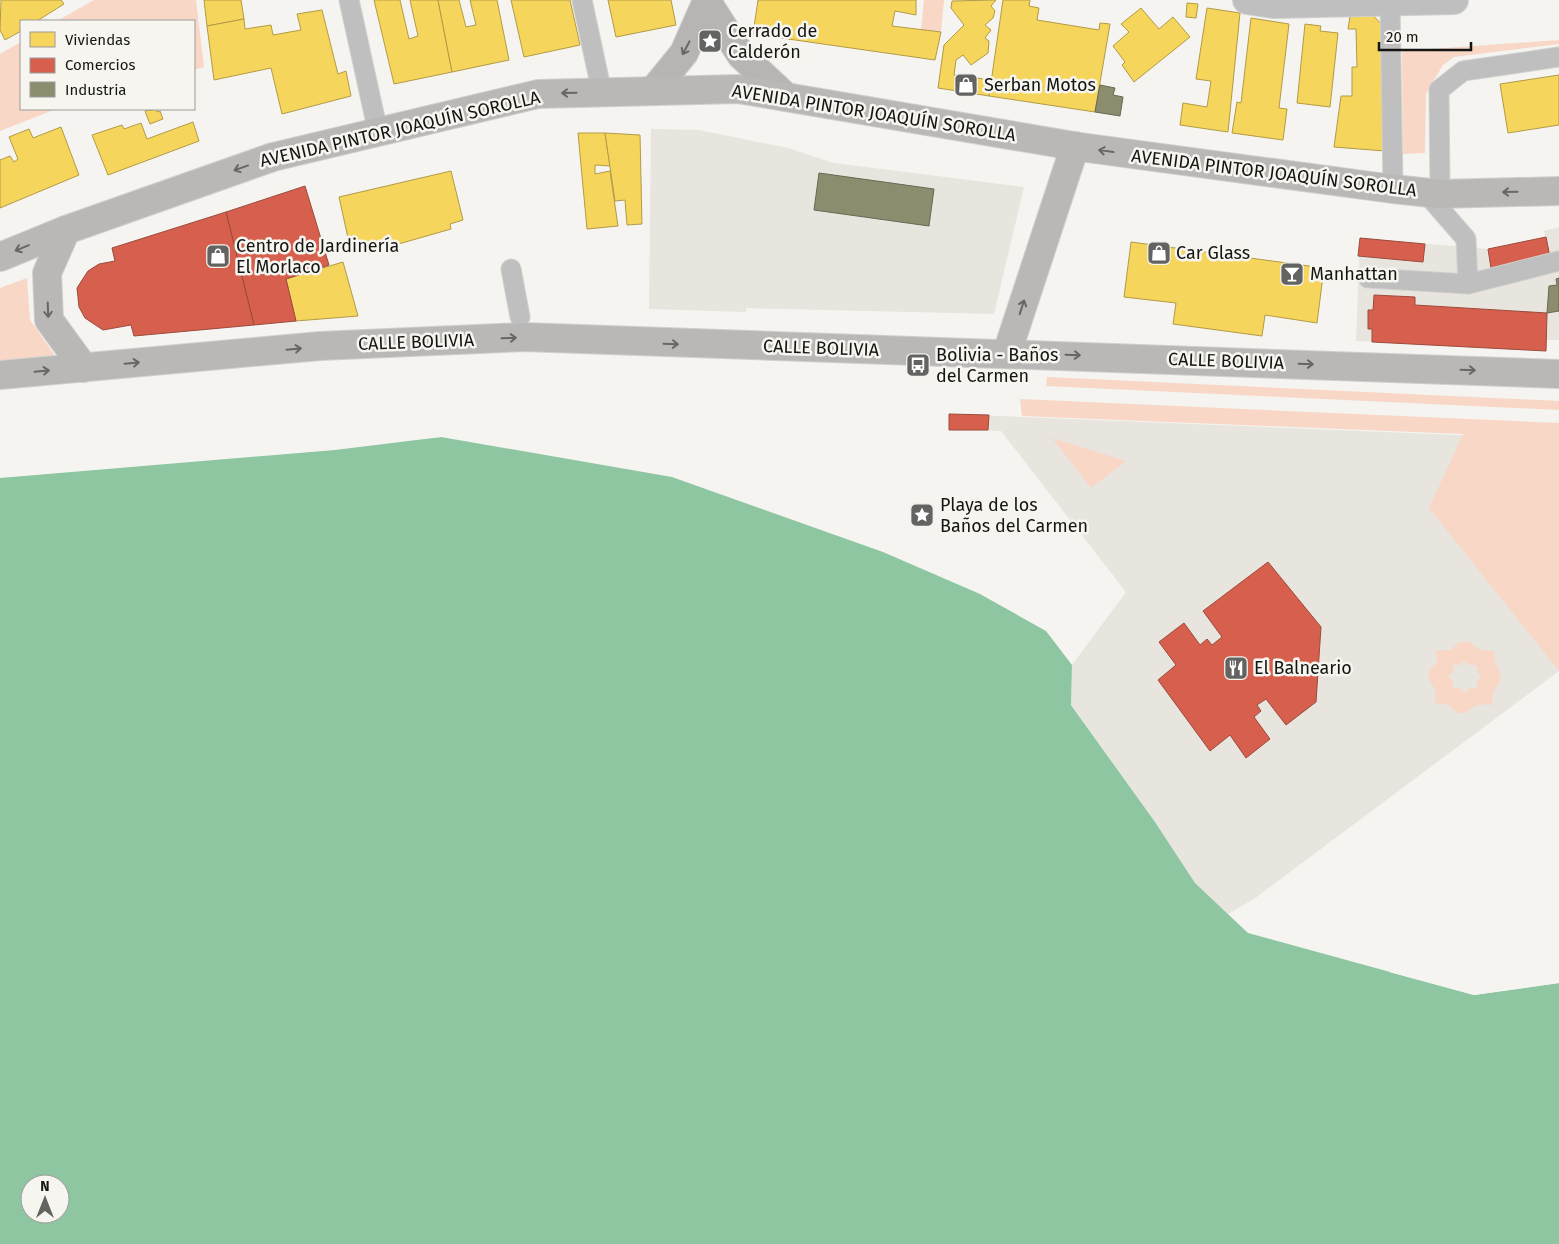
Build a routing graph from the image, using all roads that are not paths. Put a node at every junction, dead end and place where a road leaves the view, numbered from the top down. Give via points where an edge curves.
1 (349, 0) edge
2 (582, 0) edge
3 (1247, 0) edge
4 (1454, 0) edge
5 (706, 2) edge
6 (1390, 3) junction
7 (1559, 58) edge
8 (653, 91) junction
9 (602, 93) junction
10 (786, 97) junction
11 (378, 132) junction
12 (1075, 146) junction
13 (1392, 189) junction
14 (1559, 192) edge
15 (1433, 193) junction
16 (66, 230) junction
17 (0, 257) edge
18 (1559, 261) edge
19 (511, 269) dead end
20 (1368, 278) dead end
21 (1468, 284) junction
22 (520, 317) dead end
23 (1007, 353) junction
24 (84, 368) junction
25 (1559, 374) edge
26 (0, 375) edge

1 - 11 lane
2 - 9 lane
3 - 6 street via 1273,4
4 - 6 street
5 -> 8 main road via 684,53
5 - 10 main road via 741,55
6 - 13 lane
7 - 15 lane via 1463,71 1439,90
8 - 9 main road, AVENIDA PINTOR JOAQUÍN SOROLLA
8 - 10 main road, AVENIDA PINTOR JOAQUÍN SOROLLA via 738,88
9 -> 11 main road, AVENIDA PINTOR JOAQUÍN SOROLLA via 538,94
10 - 12 main road, AVENIDA PINTOR JOAQUÍN SOROLLA
11 -> 16 main road, AVENIDA PINTOR JOAQUÍN SOROLLA via 273,157
13 -> 12 main road, AVENIDA PINTOR JOAQUÍN SOROLLA
23 -> 12 main road
13 - 15 main road, AVENIDA PINTOR JOAQUÍN SOROLLA
14 -> 15 main road, AVENIDA PINTOR JOAQUÍN SOROLLA
15 - 21 lane via 1466,239
16 -> 17 main road, AVENIDA PINTOR JOAQUÍN SOROLLA
16 -> 24 main road via 47,272 49,320
18 - 21 lane
19 - 22 lane
20 - 21 lane
24 -> 23 main road, CALLE BOLIVIA via 320,346 524,338
23 -> 25 main road, CALLE BOLIVIA
26 -> 24 main road, CALLE BOLIVIA

